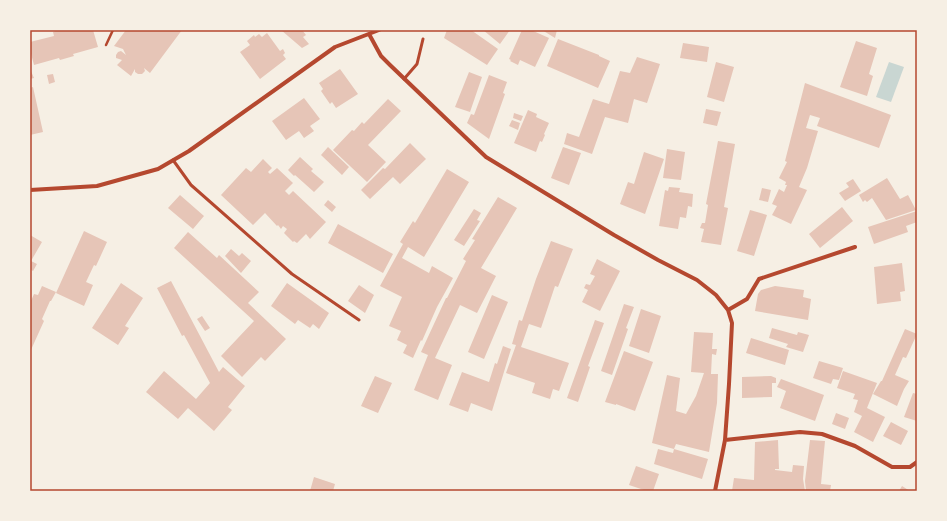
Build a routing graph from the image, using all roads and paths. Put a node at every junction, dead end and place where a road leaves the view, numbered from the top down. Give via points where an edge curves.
1 (113, 30) edge
2 (379, 30) edge
3 (369, 34) junction
4 (423, 39) dead end
5 (106, 45) dead end
6 (404, 79) junction
7 (173, 160) junction
8 (30, 190) edge
9 (855, 247) dead end
10 (728, 310) junction
11 (359, 320) dead end
12 (724, 440) junction
13 (917, 462) edge
14 (715, 491) edge

1 - 5 path
2 - 3 street
3 - 6 street via 381,56
3 - 7 street via 335,47
4 - 6 lane via 417,64
6 - 10 street via 486,157 614,235 697,280 716,295
7 - 8 street via 158,169 97,186
7 - 11 lane via 191,185 292,274
9 - 10 street via 759,280 747,299
10 - 12 street via 732,322
12 - 13 street via 808,432 822,434 855,446 892,467 910,467
12 - 14 street

